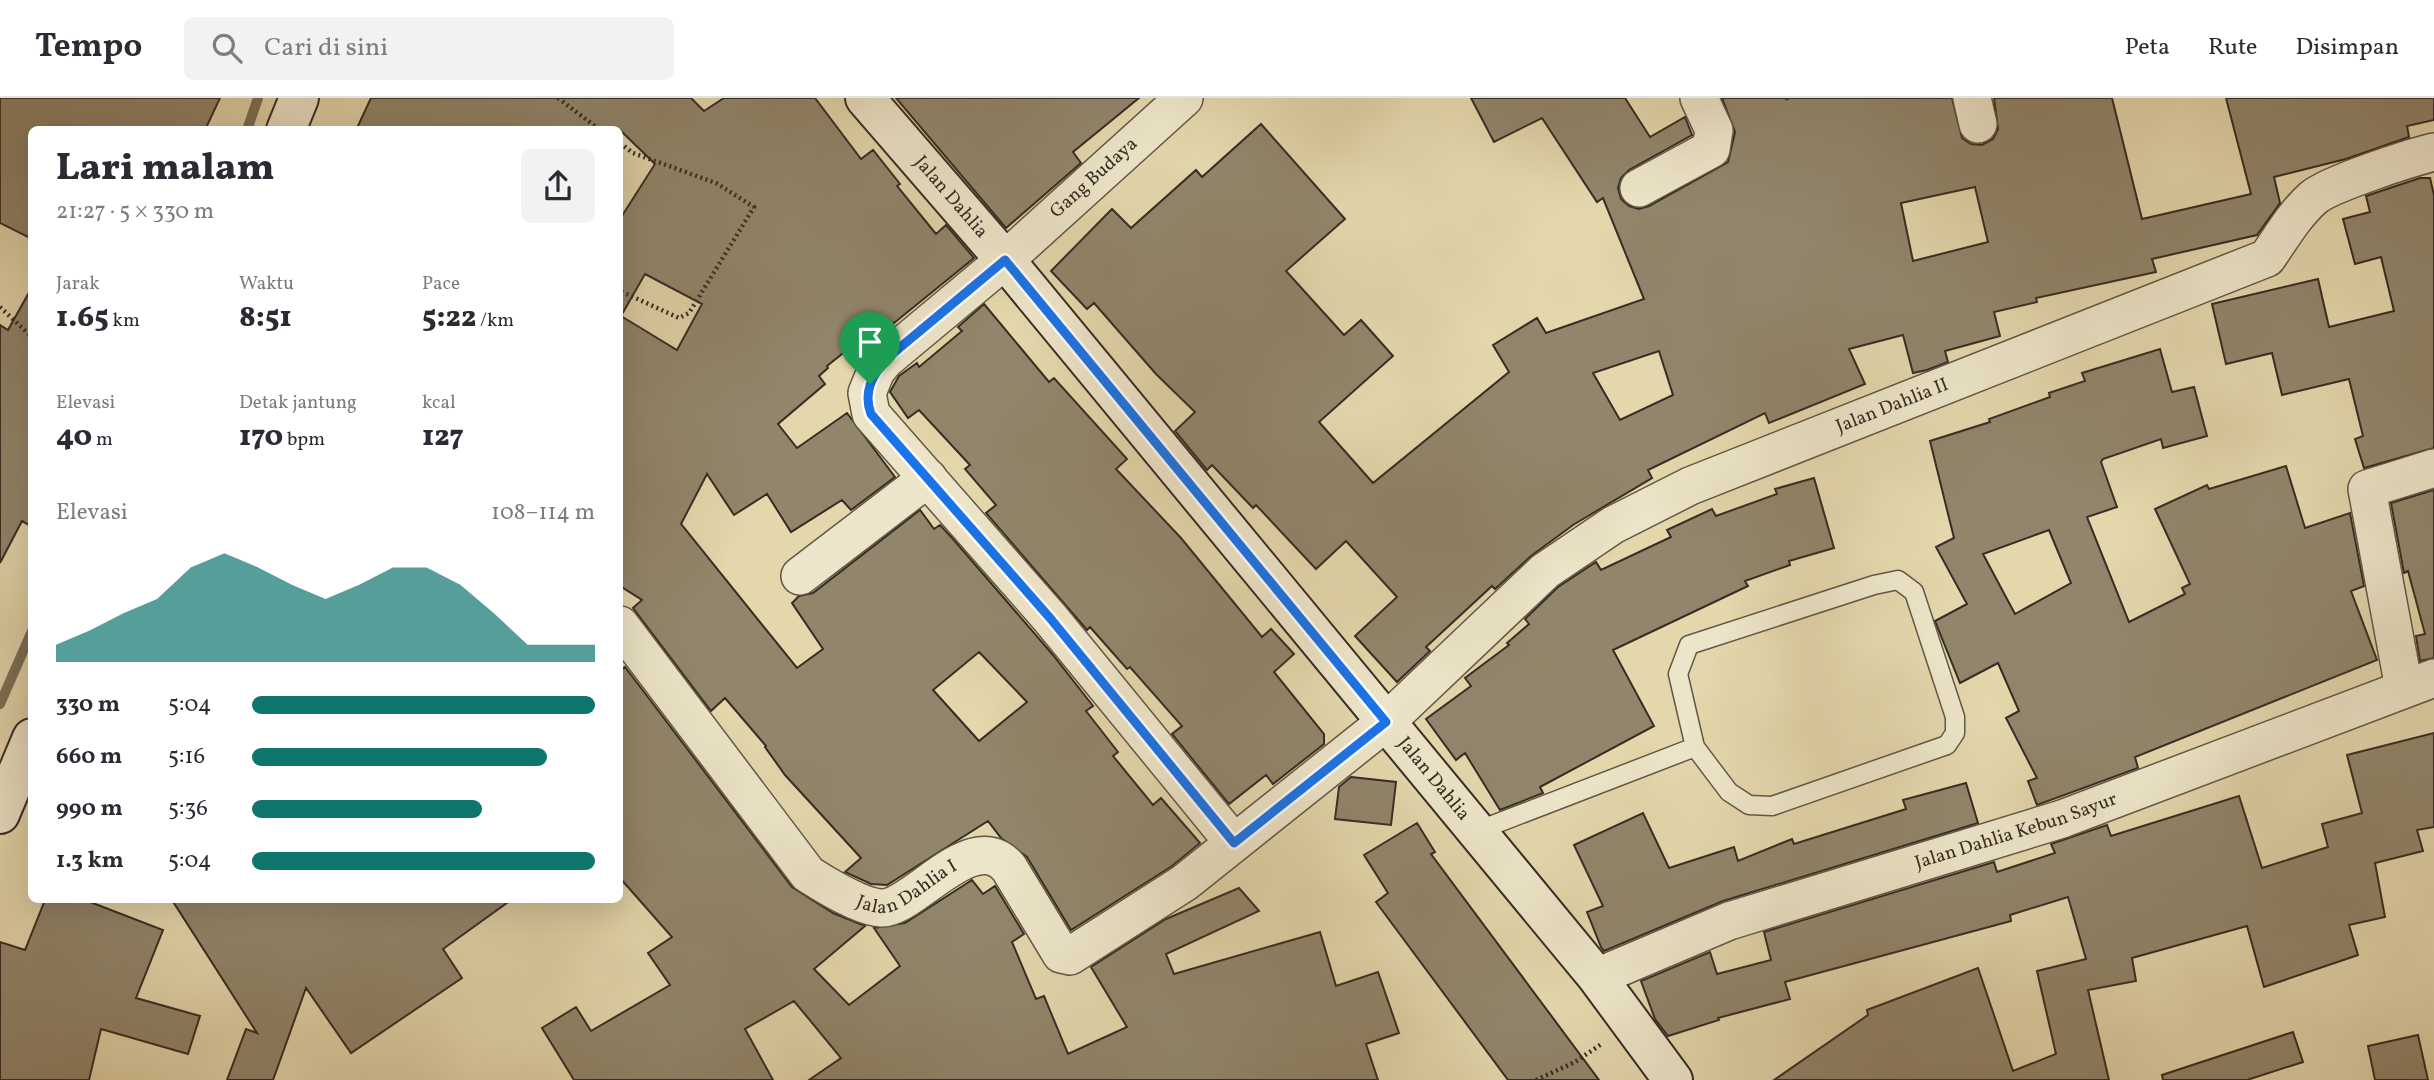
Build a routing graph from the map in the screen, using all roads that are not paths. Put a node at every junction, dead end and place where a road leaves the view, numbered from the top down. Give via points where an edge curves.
1 (299, 98) edge
2 (865, 98) edge
3 (1184, 98) edge
4 (1699, 98) edge
5 (288, 126) edge
6 (2434, 152) edge
7 (1639, 188) dead end
8 (1005, 260) junction
9 (2434, 468) edge
10 (928, 478) junction
11 (800, 576) dead end
12 (623, 629) edge
13 (2419, 683) edge
14 (1386, 722) junction
15 (1695, 747) junction
16 (28, 748) edge
17 (0, 814) edge
18 (1477, 831) junction
19 (1234, 843) junction
20 (1597, 977) junction
21 (1673, 1080) edge

1 - 5 street
2 - 8 street, Jalan Dahlia
3 - 8 street, Gang Budaya
4 - 7 street via 1714,130 1711,149
6 - 14 street, Jalan Dahlia II via 2315,196 2267,258 1690,486 1613,525 1545,571
8 - 10 street via 885,360 870,384 871,414
8 - 14 street, Jalan Dahlia
9 - 13 street via 2367,489
10 - 11 street
10 - 19 street via 1050,618
12 - 19 street, Jalan Dahlia I via 808,874 827,887 879,908 897,904 953,865 982,858 999,860 1009,868 1061,954 1067,956 1184,883
13 - 20 street, Jalan Dahlia Kebun Sayur via 2062,819 1729,921
14 - 18 street, Jalan Dahlia
14 - 19 street, Jalan Dahlia I
15 - 15 lane via 1729,792 1749,805 1772,806 1947,745 1955,733 1955,717 1914,592 1898,580 1874,584 1689,645 1678,674
15 - 18 lane
16 - 17 street
18 - 20 street, Jalan Dahlia
20 - 21 street, Jalan Dahlia

